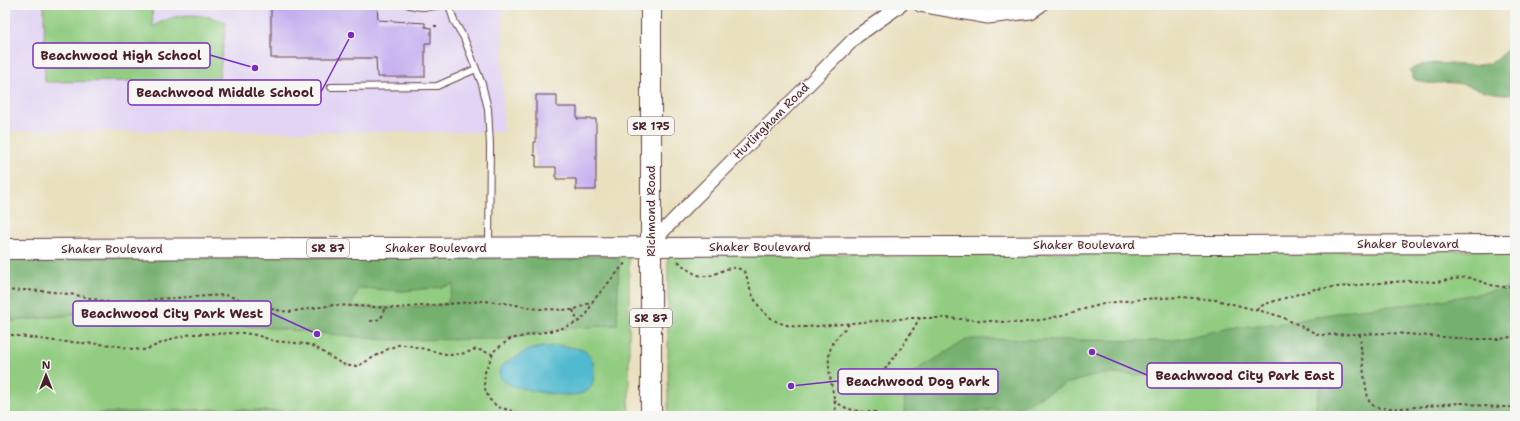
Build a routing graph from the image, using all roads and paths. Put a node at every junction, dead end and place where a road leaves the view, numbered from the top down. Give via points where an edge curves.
1 (409, 5) edge
2 (441, 5) edge
3 (449, 5) edge
4 (651, 5) edge
5 (901, 5) edge
6 (920, 5) edge
7 (1041, 5) edge
8 (434, 26) dead end
9 (438, 26) dead end
10 (476, 69) junction
11 (331, 87) dead end
12 (1515, 244) edge
13 (490, 247) junction
14 (651, 247) junction
15 (5, 249) edge
16 (630, 258) dead end
17 (676, 259) dead end
18 (1515, 286) edge
19 (5, 291) edge
20 (592, 302) junction
21 (384, 308) junction
22 (1255, 309) junction
23 (574, 310) junction
24 (920, 318) junction
25 (370, 321) dead end
26 (578, 322) junction
27 (850, 323) junction
28 (5, 334) edge
29 (1360, 334) junction
30 (1515, 335) edge
31 (492, 354) junction
32 (879, 386) dead end
33 (834, 400) junction
34 (1515, 407) edge
35 (879, 412) dead end
36 (530, 416) edge
37 (651, 416) edge
38 (836, 416) edge

1 - 2 lane
3 - 10 lane
4 - 14 main road, Richmond Road / SR 175
5 - 14 street, Hurlingham Road via 857,36 694,199
6 - 7 street via 988,17 1031,12
8 - 9 path
10 - 11 lane via 437,86
10 - 13 lane via 488,109
12 - 14 main road, Shaker Boulevard
13 - 14 main road, Shaker Boulevard / SR 87
13 - 15 main road, Shaker Boulevard / SR 87
14 - 37 main road, Richmond Road / SR 87
16 - 20 path
17 - 27 path via 700,276 710,276 733,268 742,270 756,301 773,320 782,325 800,328
18 - 22 path via 1491,285 1467,277 1437,282 1391,282 1315,289
19 - 21 path via 53,292 116,304 225,295 288,312 334,305
20 - 23 path
20 - 26 path via 587,314
21 - 23 path via 484,301 540,309
21 - 25 path via 384,316 380,320
22 - 24 path via 1208,299 1170,297 1107,303 1047,319 1020,323
22 - 29 path via 1282,317 1319,335
23 - 26 path
24 - 27 path
24 - 32 path via 887,364
26 - 31 path via 560,329 510,339
27 - 33 path via 829,352
28 - 31 path via 144,350 191,334 244,333 274,341 306,344 350,366 358,366 398,345 450,355 476,349
29 - 30 path via 1403,333 1469,339 1500,339
29 - 34 path via 1368,398 1374,406 1410,408 1466,403
31 - 36 path via 485,372 484,386 489,399 498,407
33 - 35 path via 846,409
33 - 38 path

